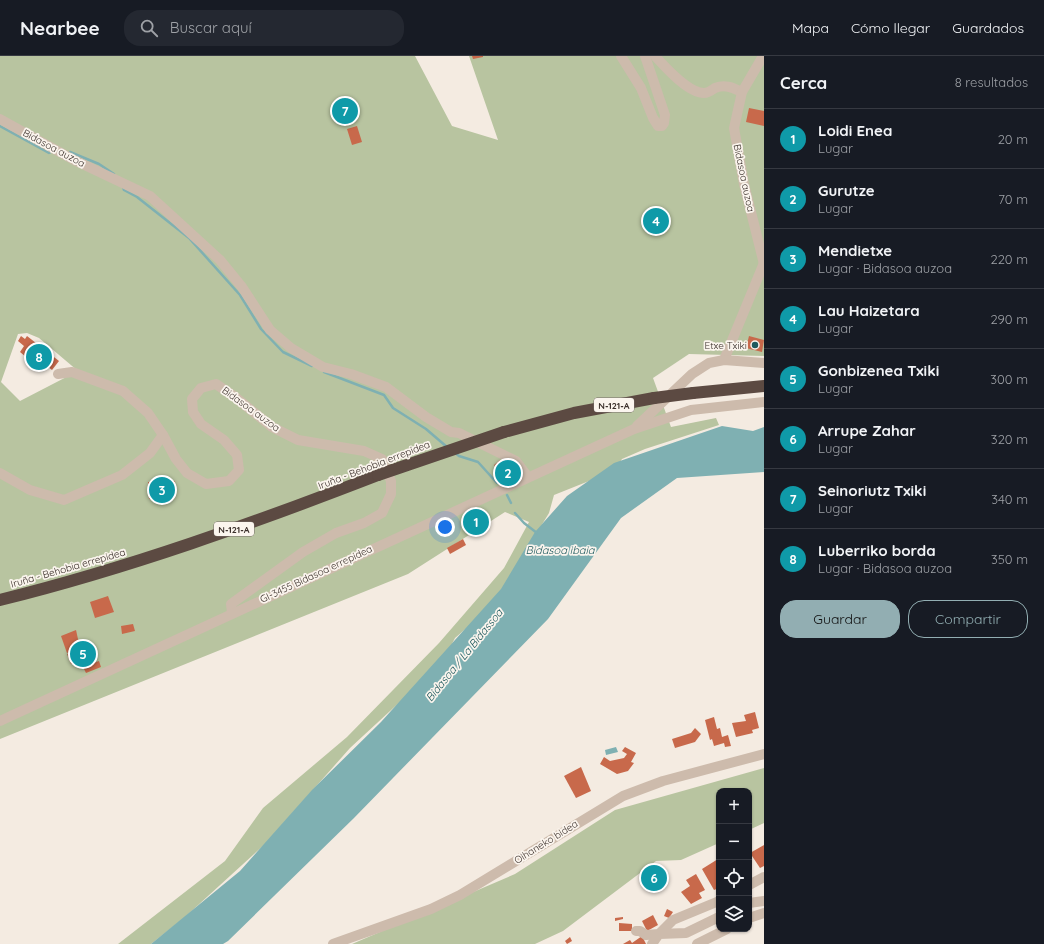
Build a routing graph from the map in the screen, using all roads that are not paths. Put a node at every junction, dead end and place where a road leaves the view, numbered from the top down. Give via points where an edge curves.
1 (621, 56) edge
2 (645, 56) edge
3 (655, 56) edge
4 (763, 56) edge
5 (742, 92) junction
6 (0, 119) edge
7 (764, 264) edge
8 (724, 360) junction
9 (764, 363) edge
10 (58, 374) dead end
11 (764, 386) edge
12 (668, 397) junction
13 (764, 402) edge
14 (678, 414) junction
15 (634, 429) junction
16 (163, 435) junction
17 (0, 473) edge
18 (528, 477) junction
19 (3, 599) edge
20 (232, 613) junction
21 (0, 721) edge
22 (764, 754) edge
23 (764, 877) edge
24 (752, 883) edge
25 (764, 901) edge
26 (716, 902) edge
27 (752, 903) edge
28 (764, 913) edge
29 (752, 917) edge
30 (716, 918) edge
31 (636, 931) dead end
32 (721, 932) edge
33 (659, 934) junction
34 (333, 944) edge
35 (652, 944) edge
36 (697, 944) edge

1 - 2 street via 640,88 653,118 658,126 662,126 665,115
3 - 5 street via 665,68 694,92 705,93 729,86
4 - 5 street, Bidasoa auzoa
5 - 7 street, Bidasoa auzoa via 734,128 744,184
6 - 18 street, Bidasoa auzoa via 74,160 150,196 220,260 242,287 270,330 290,348 323,367 386,387 451,432 459,433 516,461
7 - 8 street, Bidasoa auzoa
8 - 9 street
8 - 12 street via 699,368
10 - 16 street, Bidasoa auzoa via 72,372 123,391 148,413
11 - 19 highway, Iruña - Behobia errepidea / N-121-A, bridge via 654,398 574,413 504,432 378,475 232,530 88,576
12 - 14 street via 671,410
12 - 15 street
13 - 14 street via 704,408
14 - 15 street
15 - 18 street, GI-3455 Bidasoa errepidea
16 - 17 street via 150,454 122,475 64,500 30,490
16 - 20 street, Bidasoa auzoa via 187,473 206,484 229,481 239,470 237,455 224,440 202,424 194,412 192,399 201,388 216,384 272,427 298,440 364,451 382,459 391,481 391,494 382,513 336,533 303,552 231,604
18 - 20 street, GI-3455 Bidasoa errepidea
20 - 21 street, GI-3455 Bidasoa errepidea
22 - 34 street, Oihaneko bidea via 663,781 624,796 460,895
23 - 24 street
25 - 27 street
26 - 33 street via 673,920
28 - 29 street
30 - 33 street via 686,933
31 - 33 street via 646,935
32 - 36 street
33 - 35 street

